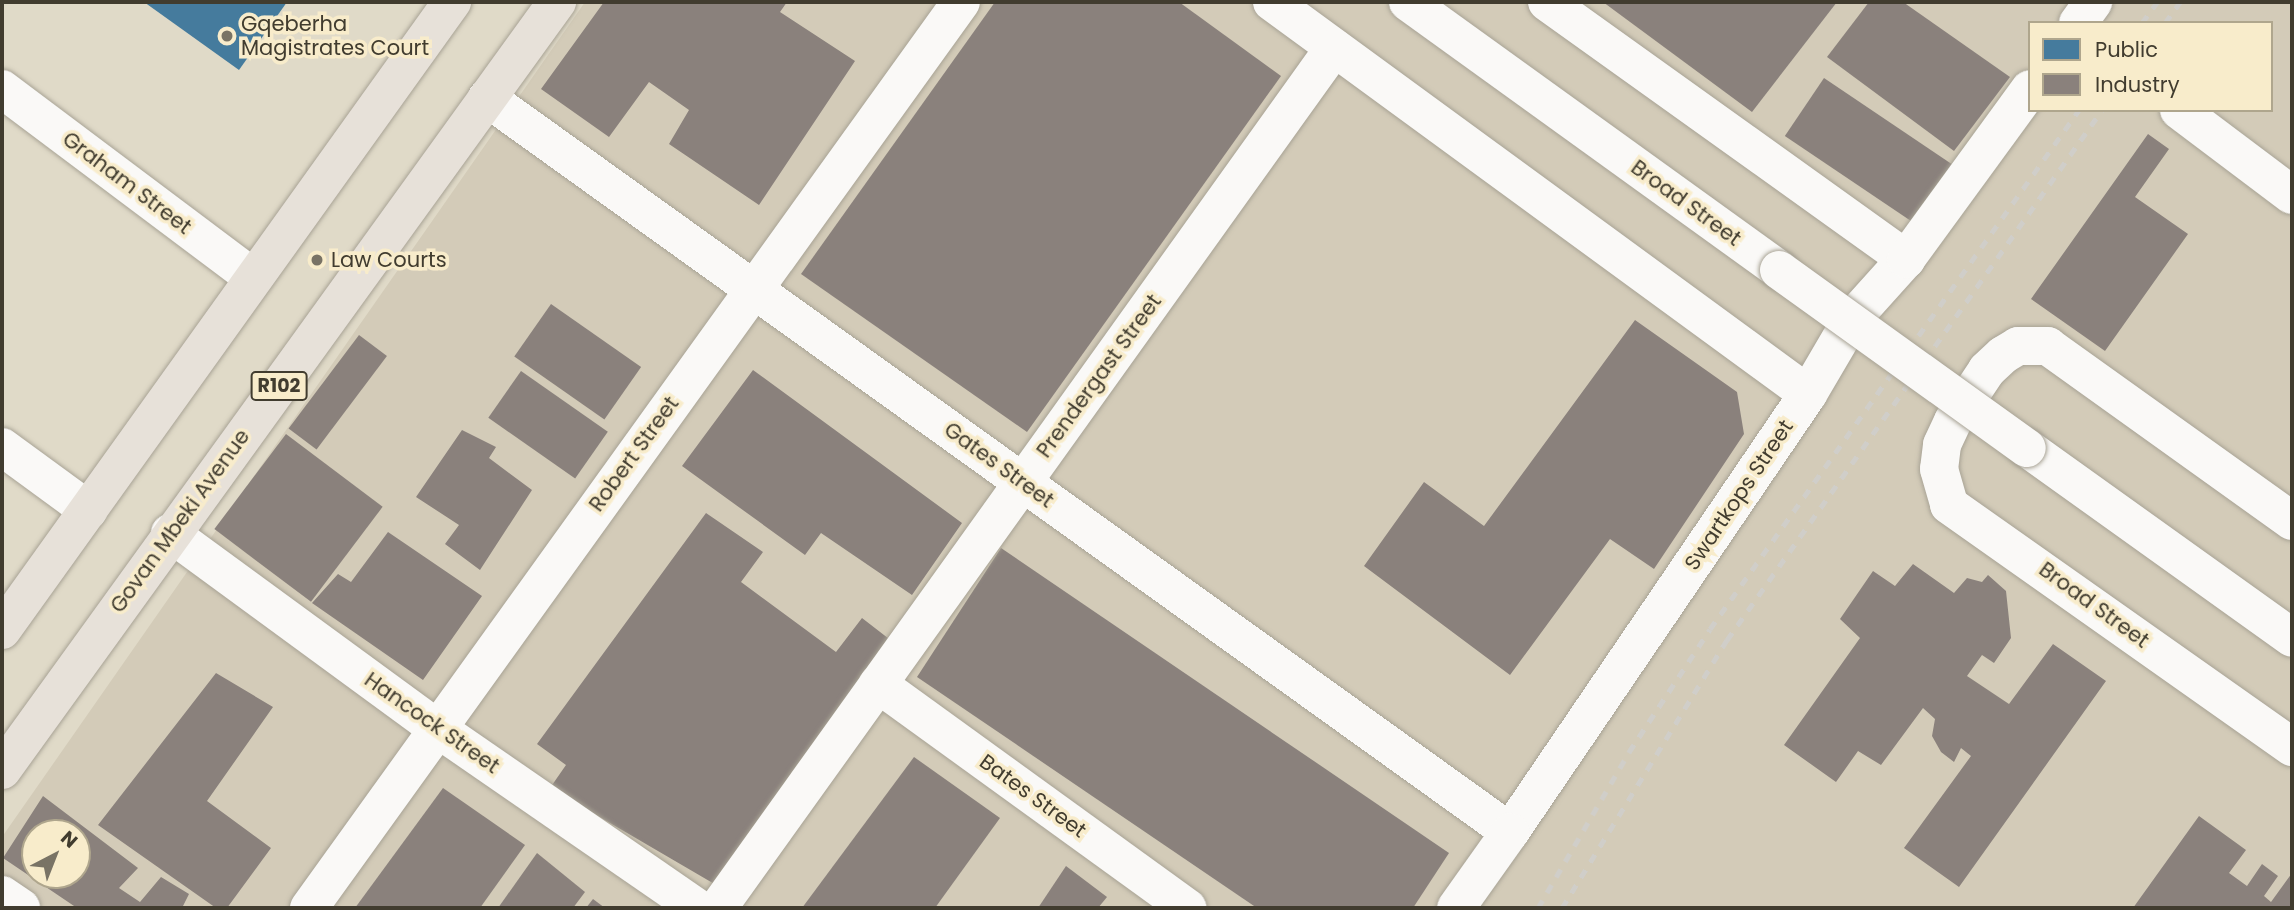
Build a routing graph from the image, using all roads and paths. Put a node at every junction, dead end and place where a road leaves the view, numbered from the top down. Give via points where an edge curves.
1 (452, 2) edge
2 (557, 2) edge
3 (961, 2) edge
4 (1272, 2) edge
5 (1408, 2) edge
6 (1547, 2) edge
7 (2093, 2) edge
8 (2079, 21) edge
9 (1334, 48) junction
10 (2, 89) edge
11 (2028, 92) edge
12 (487, 98) junction
13 (2182, 112) edge
14 (2292, 195) edge
15 (1906, 259) junction
16 (251, 277) junction
17 (752, 289) junction
18 (1808, 394) junction
19 (2, 447) edge
20 (1023, 482) junction
21 (88, 510) junction
22 (2292, 521) edge
23 (170, 533) junction
24 (2, 630) edge
25 (2292, 638) edge
26 (878, 684) junction
27 (438, 729) junction
28 (2292, 747) edge
29 (2, 770) edge
30 (1510, 832) junction
31 (2, 895) edge
32 (698, 907) edge
33 (21, 908) edge
34 (309, 908) edge
35 (1188, 908) edge
36 (1455, 908) edge

1 - 16 main road
2 - 12 main road, Govan Mbeki Avenue / R102
3 - 17 street, Robert Street
4 - 9 street
5 - 25 street, Broad Street, bridge
6 - 15 street
7 - 8 street
9 - 18 street
9 - 20 street, Prendergast Street
10 - 16 street, Graham Street
11 - 15 street, Swartkops Street
12 - 17 street, Gates Street
12 - 23 main road, Govan Mbeki Avenue / R102
13 - 14 street
15 - 18 street, Swartkops Street via 1852,319
16 - 21 main road
17 - 20 street, Gates Street
17 - 27 street, Robert Street
18 - 30 street, Swartkops Street
19 - 21 street
20 - 26 street, Prendergast Street
20 - 30 street, Gates Street
21 - 24 main road
22 - 28 street, Broad Street via 2048,346 2018,346 2003,355 1966,400 1942,444 1939,469 1950,505
23 - 27 street, Hancock Street
23 - 29 main road, Govan Mbeki Avenue / R102
26 - 32 street, Prendergast Street
26 - 35 street, Bates Street
27 - 32 street, Hancock Street
27 - 34 street, Robert Street
30 - 36 street, Swartkops Street
31 - 33 street

